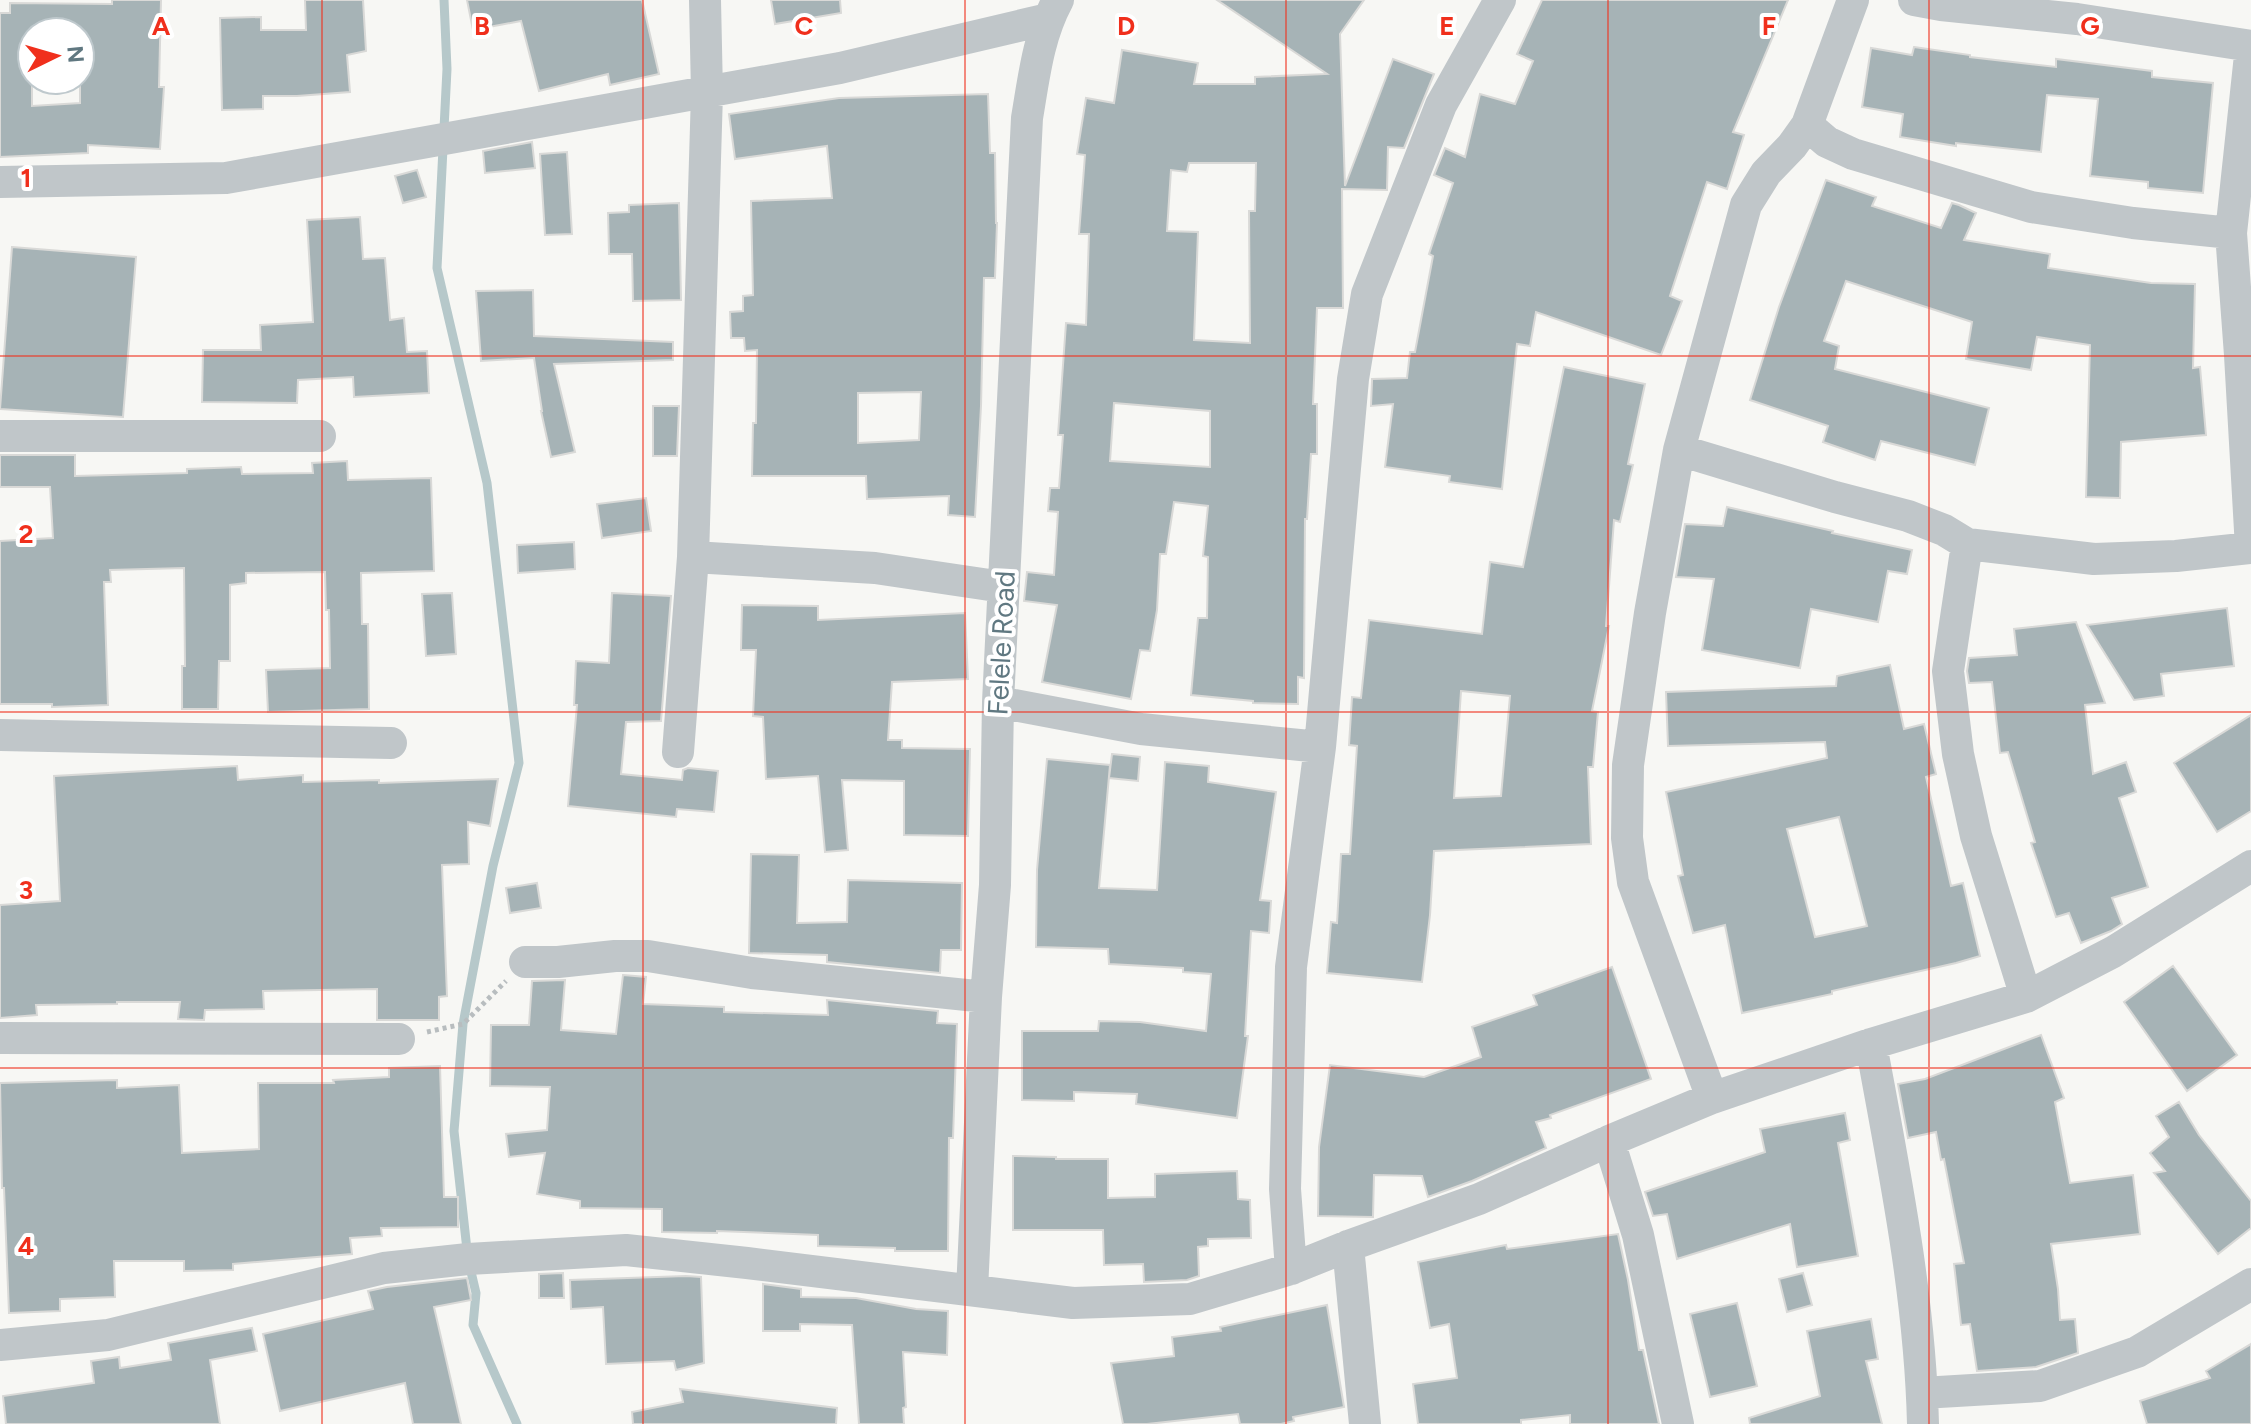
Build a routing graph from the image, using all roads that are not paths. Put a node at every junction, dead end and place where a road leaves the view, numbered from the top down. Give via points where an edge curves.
1 (705, 0) edge
2 (1500, 0) edge
3 (1853, 0) edge
4 (1914, 0) edge
5 (1053, 10) edge
6 (2251, 46) edge
7 (707, 93) junction
8 (1807, 125) junction
9 (0, 182) edge
10 (2231, 233) junction
11 (0, 436) edge
12 (320, 436) dead end
13 (1679, 450) junction
14 (1967, 544) junction
15 (693, 557) junction
16 (1003, 587) junction
17 (998, 702) junction
18 (0, 735) edge
19 (391, 743) dead end
20 (1320, 747) junction
21 (678, 752) dead end
22 (2251, 866) edge
23 (525, 962) road end
24 (986, 997) junction
25 (2026, 997) junction
26 (0, 1038) edge
27 (399, 1039) road end
28 (1871, 1044) junction
29 (1712, 1098) junction
30 (1609, 1141) junction
31 (1348, 1246) junction
32 (1291, 1269) junction
33 (2251, 1284) edge
34 (972, 1290) junction
35 (0, 1345) edge
36 (1923, 1409) edge
37 (1365, 1424) edge
38 (1678, 1424) edge

1 - 7 street
2 - 20 street via 1441,105 1367,294 1353,379
3 - 8 street
4 - 6 street
5 - 7 street via 840,68
5 - 16 street, Felele Road via 1037,57 1027,118
6 - 10 street
7 - 9 street via 226,178
7 - 15 street
8 - 10 street via 1853,154 2031,207
8 - 13 street via 1746,205
10 - 14 street via 2251,548 2094,559
11 - 12 street
13 - 14 street via 1908,516
13 - 29 street via 1628,765 1627,838 1633,882
14 - 25 street via 1948,671 1958,754 1976,836
15 - 16 street via 875,568
15 - 21 street
16 - 17 street, Felele Road
17 - 20 street via 1141,729
17 - 24 street, Felele Road via 995,885
18 - 19 street
20 - 32 street via 1291,967 1285,1189
22 - 25 street via 2113,952
23 - 24 street via 648,956 752,973
24 - 34 street, Felele Road
25 - 28 street
26 - 27 street
28 - 29 street
28 - 36 street via 1910,1259
29 - 30 street
30 - 31 street via 1479,1199
30 - 38 street via 1638,1235
31 - 32 street
31 - 37 street
32 - 34 street via 1190,1299 1073,1303
33 - 36 street via 2137,1352 2040,1386
34 - 35 street via 626,1250 384,1268 108,1335

